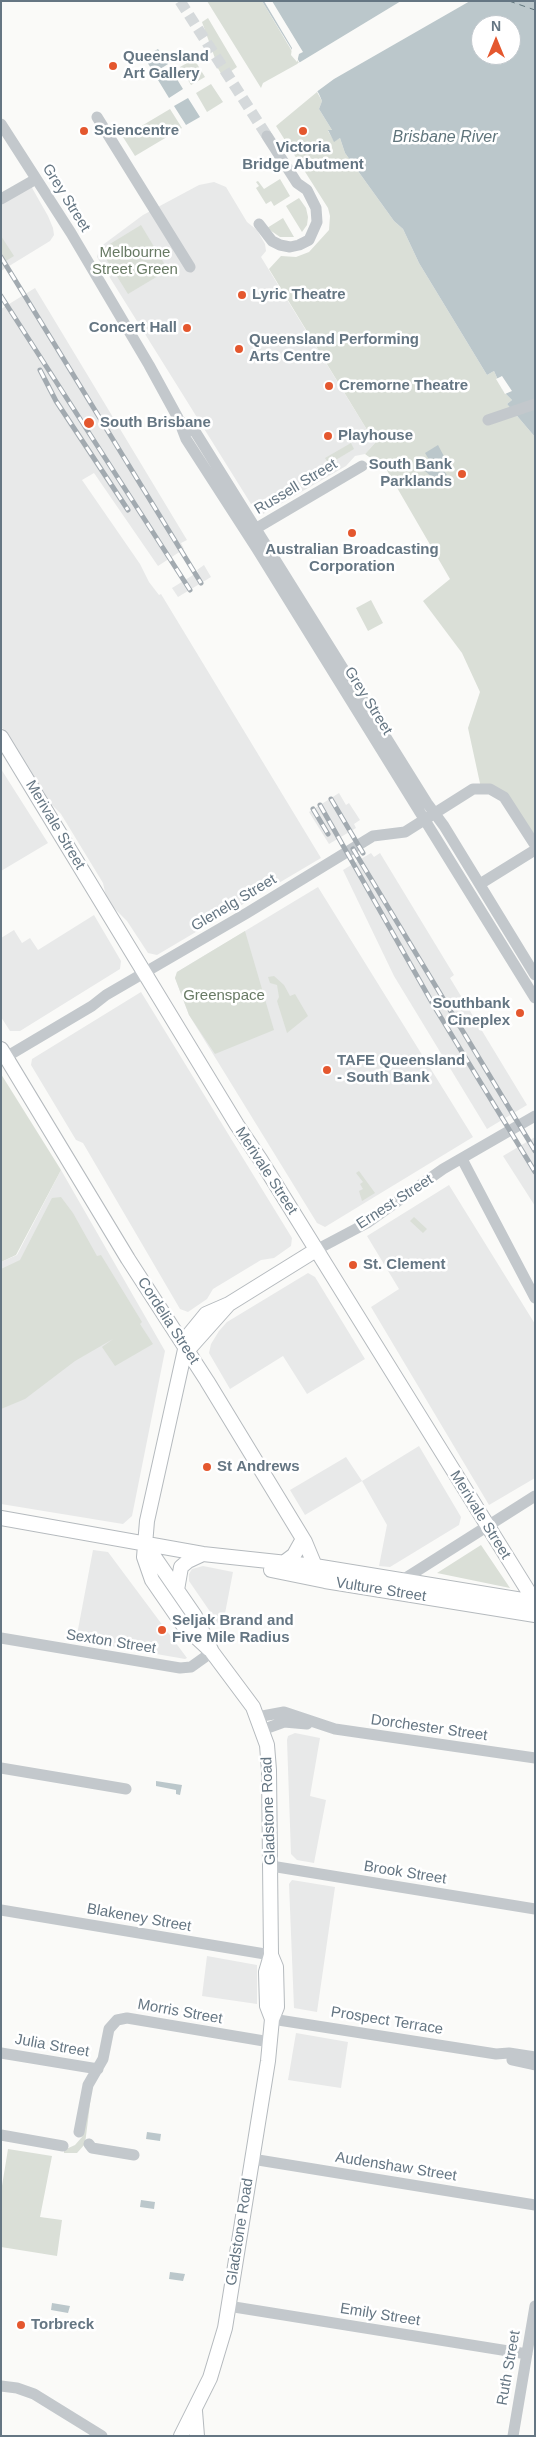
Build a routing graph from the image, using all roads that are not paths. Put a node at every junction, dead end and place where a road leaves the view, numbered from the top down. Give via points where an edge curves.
1 (97, 117) dead end
2 (1, 124) edge
3 (269, 134) tunnel mouth
4 (36, 179) junction
5 (1, 200) edge
6 (259, 224) dead end
7 (190, 267) dead end
8 (535, 404) edge
9 (488, 420) dead end
10 (362, 466) dead end
11 (251, 531) junction
12 (1, 737) edge
13 (435, 814) junction
14 (425, 820) junction
15 (535, 845) edge
16 (535, 850) edge
17 (480, 884) junction
18 (144, 973) junction
19 (535, 975) edge
20 (535, 998) edge
21 (4, 1053) edge
22 (535, 1116) edge
23 (462, 1159) junction
24 (316, 1250) junction
25 (535, 1298) edge
26 (187, 1351) junction
27 (535, 1496) edge
28 (1, 1518) edge
29 (486, 1526) junction
30 (303, 1539) junction
31 (144, 1542) junction
32 (203, 1554) junction
33 (230, 1558) junction
34 (282, 1564) junction
35 (315, 1566) junction
36 (402, 1581) junction
37 (341, 1582) junction
38 (177, 1590) junction
39 (535, 1602) edge
40 (535, 1616) edge
41 (1, 1638) edge
42 (212, 1652) junction
43 (257, 1717) junction
44 (319, 1725) junction
45 (262, 1730) junction
46 (535, 1758) edge
47 (1, 1768) edge
48 (126, 1789) dead end
49 (271, 1866) junction
50 (535, 1909) edge
51 (1, 1910) edge
52 (271, 1956) junction
53 (272, 2019) junction
54 (270, 2042) junction
55 (1, 2052) edge
56 (496, 2054) junction
57 (535, 2056) edge
58 (535, 2065) edge
59 (98, 2069) junction
60 (79, 2132) dead end
61 (1, 2135) edge
62 (89, 2144) dead end
63 (63, 2146) dead end
64 (134, 2155) dead end
65 (252, 2159) junction
66 (535, 2205) edge
67 (228, 2306) junction
68 (535, 2306) edge
69 (527, 2354) junction
70 (1, 2386) edge
71 (195, 2410) junction
72 (94, 2433) edge
73 (102, 2436) edge
74 (181, 2436) edge
75 (197, 2436) edge
76 (513, 2436) edge

1 - 7 street
2 - 4 street, Grey Street
3 - 6 street via 297,183 306,190 316,208 317,219 314,233 306,242 293,247 280,245 268,237
4 - 5 street
4 - 11 street, Grey Street via 143,355 186,439
8 - 9 street
10 - 11 street, Russell Street
11 - 13 street, Grey Street
11 - 14 street, Grey Street
12 - 18 main road, Merivale Street
13 - 14 street, Glenelg Street
13 - 15 street, Glenelg Street via 469,792 481,788 495,791 504,797
13 - 17 street, Grey Street
14 - 18 street, Glenelg Street via 404,832 373,836
14 - 20 street, Grey Street
16 - 17 street
17 - 19 street, Grey Street
18 - 21 street, Glenelg Street
18 - 24 main road, Merivale Street
21 - 26 main road, Cordelia Street via 128,1260
22 - 23 street, Ernest Street
23 - 24 street, Ernest Street via 367,1223
23 - 25 street
24 - 26 main road, Ernest Street via 229,1304
24 - 29 main road, Merivale Street
26 - 30 main road, Cordelia Street
26 - 31 main road, Ernest Street via 177,1381
27 - 29 street
28 - 31 main road, Vulture Street
29 - 36 street
29 - 39 main road, Merivale Street
30 - 34 main road via 294,1555
30 - 35 main road, Cordelia Street
31 - 32 main road, Vulture Street
31 - 38 main road, Gladstone Road
31 - 42 main road, Gladstone Road via 144,1562 152,1580 186,1629
32 - 33 main road, Vulture Street
32 - 38 main road via 181,1567
33 - 34 main road, Vulture Street
33 - 37 main road, Vulture Street via 317,1580
34 - 35 main road, Vulture Street
35 - 36 main road, Vulture Street
35 - 37 main road via 322,1575
36 - 39 main road, Vulture Street
37 - 40 main road, Vulture Street
38 - 42 main road, Gladstone Road via 199,1623
41 - 42 street, Sexton Street via 180,1668 191,1667
42 - 43 main road, Gladstone Road via 250,1702
43 - 44 street, Dorchester Street via 284,1712
43 - 45 main road, Gladstone Road
44 - 45 street, Dorchester Street via 284,1722
44 - 46 street, Dorchester Street via 335,1730
45 - 49 main road, Gladstone Road via 269,1770
47 - 48 street
49 - 50 street, Brook Street
49 - 52 main road, Gladstone Road
51 - 52 street, Blakeney Street
52 - 53 main road, Gladstone Road via 276,1966 277,2007
53 - 54 main road, Gladstone Road
53 - 56 street, Prospect Terrace
54 - 59 street, Morris Street via 121,2018 110,2027
54 - 65 main road, Gladstone Road
55 - 59 street, Julia Street
56 - 57 street, Prospect Terrace
56 - 58 street, Prospect Terrace
59 - 60 street, Morris Street via 86,2088
61 - 63 street
62 - 64 street via 92,2148
65 - 66 street, Audenshaw Street
65 - 67 main road, Gladstone Road
67 - 69 street, Emily Street
67 - 71 main road, Gladstone Road via 217,2359
68 - 69 street, Ruth Street
69 - 76 street, Ruth Street
70 - 72 street via 34,2394
71 - 74 main road, Gladstone Road
71 - 75 main road
72 - 73 street

